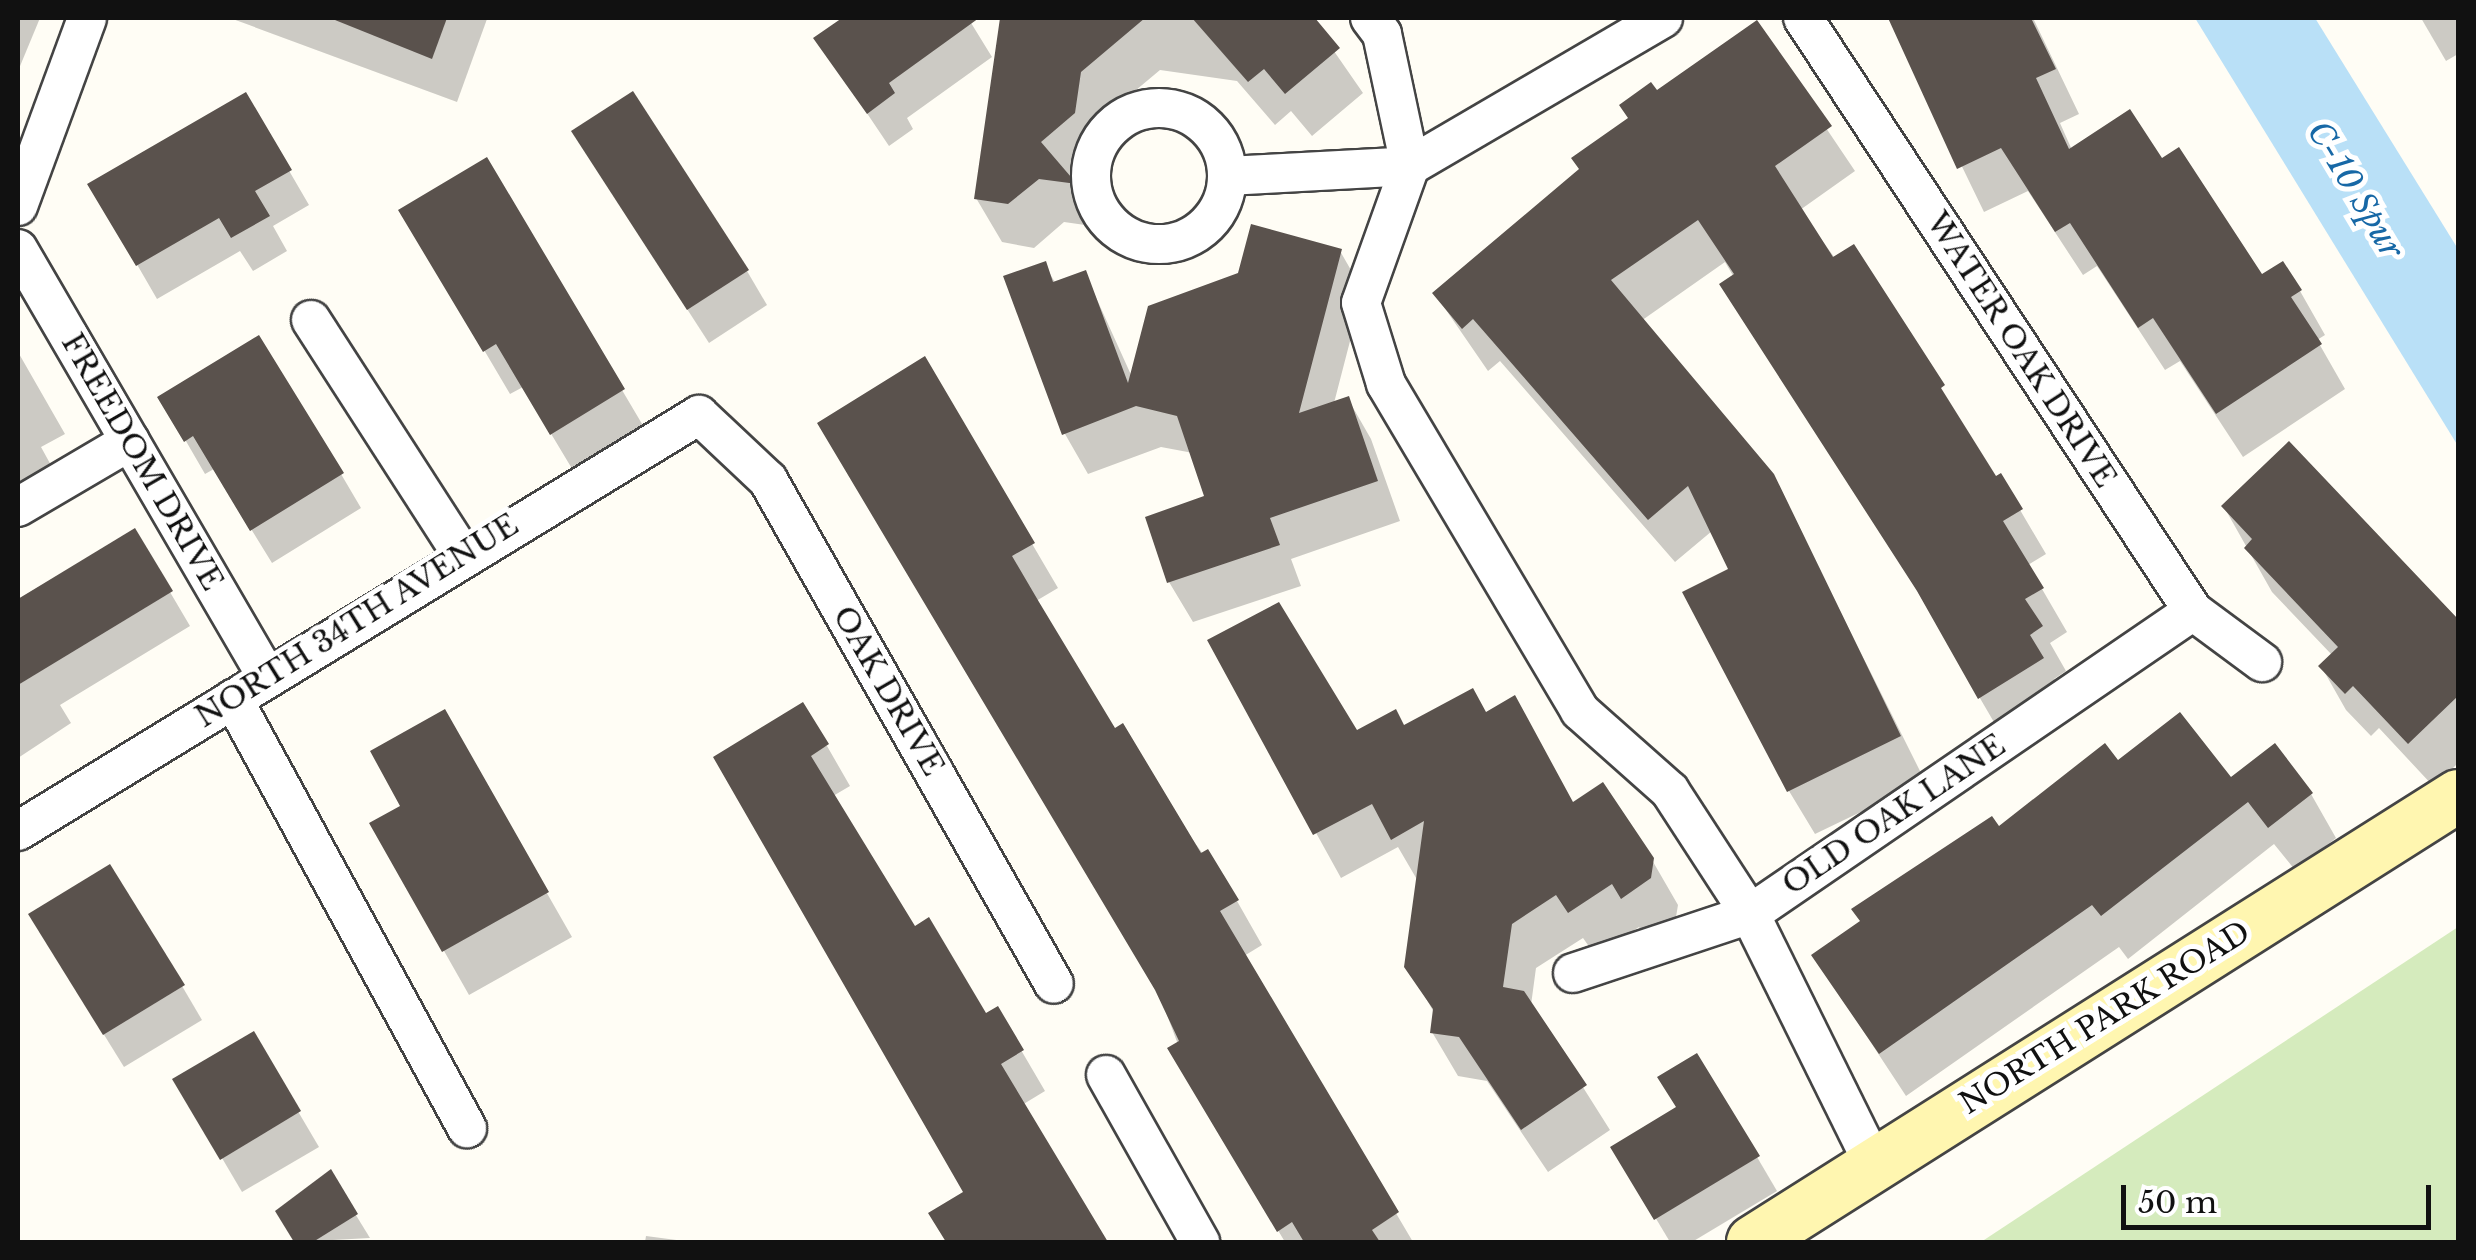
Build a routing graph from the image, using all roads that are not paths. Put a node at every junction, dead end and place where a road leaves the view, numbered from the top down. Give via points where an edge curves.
1 (87, 18) edge
2 (1370, 18) edge
3 (1663, 18) edge
4 (1802, 18) edge
5 (1410, 166) junction
6 (1228, 176) dead end
7 (18, 206) edge
8 (18, 249) edge
9 (311, 320) dead end
10 (699, 414) joint
11 (130, 440) junction
12 (18, 507) edge
13 (462, 554) junction
14 (2193, 611) junction
15 (2262, 662) dead end
16 (267, 676) junction
17 (233, 699) junction
18 (2458, 796) edge
19 (18, 831) edge
20 (1750, 914) junction
21 (1573, 973) dead end
22 (1054, 984) dead end
23 (1106, 1075) dead end
24 (467, 1128) dead end
25 (1873, 1163) junction
26 (1200, 1242) edge
27 (1753, 1242) edge

1 - 7 street
2 - 5 street via 1382,34
3 - 5 street
4 - 14 street, WATER OAK DRIVE
5 - 6 street
5 - 20 street via 1361,303 1386,384 1580,711 1670,791
8 - 11 street, FREEDOM DRIVE
9 - 13 street
10 - 13 street, NORTH 34TH AVENUE
10 - 22 street, OAK DRIVE via 768,480
11 - 12 street
11 - 16 street, FREEDOM DRIVE
13 - 16 street, NORTH 34TH AVENUE
14 - 15 street, WATER OAK DRIVE
14 - 20 street, OLD OAK LANE
16 - 17 street, NORTH 34TH AVENUE
17 - 19 street, NORTH 34TH AVENUE
17 - 24 street
18 - 25 street, NORTH PARK ROAD
20 - 21 street, OLD OAK LANE
20 - 25 street
23 - 26 street
25 - 27 street, NORTH PARK ROAD

